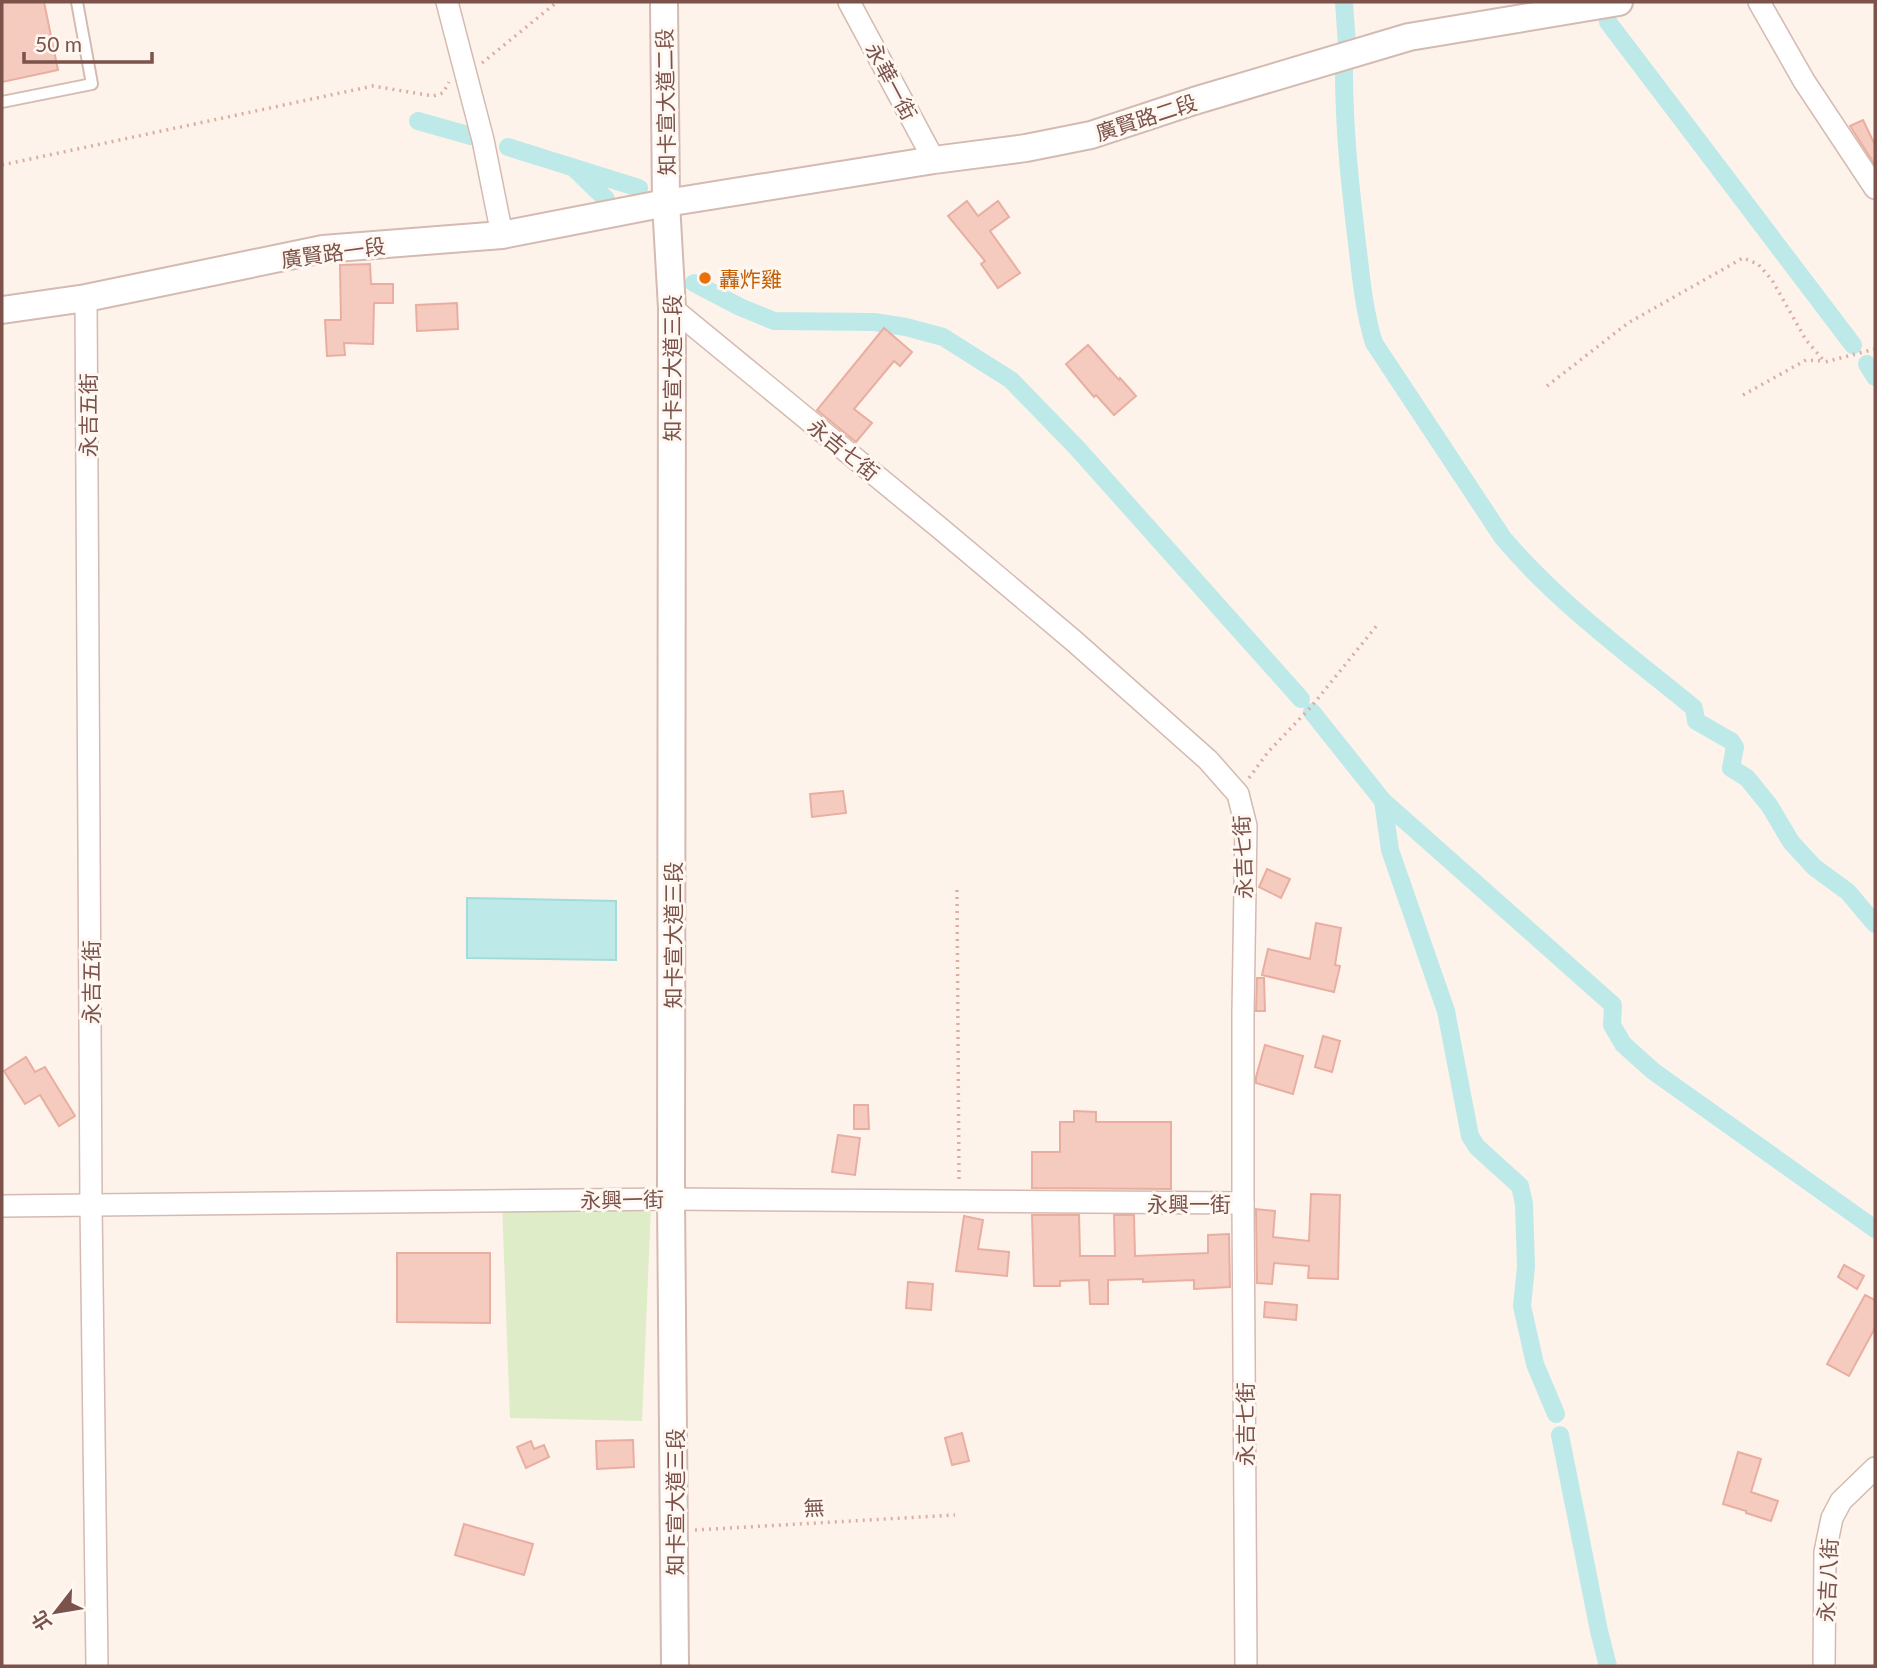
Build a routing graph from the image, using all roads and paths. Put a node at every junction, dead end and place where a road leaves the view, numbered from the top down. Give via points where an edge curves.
1 (77, 2) edge
2 (447, 2) edge
3 (556, 2) edge
4 (664, 2) edge
5 (849, 2) edge
6 (1619, 2) edge
7 (1759, 2) edge
8 (458, 78) junction
9 (2, 103) edge
10 (934, 160) junction
11 (2, 164) edge
12 (1875, 188) edge
13 (666, 203) junction
14 (502, 235) junction
15 (86, 298) junction
16 (672, 308) junction
17 (2, 310) edge
18 (1875, 349) edge
19 (1825, 362) junction
20 (1547, 386) dead end
21 (1743, 395) dead end
22 (1378, 624) dead end
23 (1238, 794) junction
24 (957, 890) dead end
25 (671, 1199) junction
26 (959, 1201) junction
27 (1242, 1203) junction
28 (2, 1206) edge
29 (92, 1206) junction
30 (1875, 1468) edge
31 (955, 1515) dead end
32 (674, 1531) junction
33 (97, 1666) edge
34 (675, 1666) edge
35 (1246, 1666) edge
36 (1824, 1666) edge

1 - 9 lane via 92,84
2 - 8 street
3 - 8 path via 492,57
4 - 13 street, 知卡宣大道二段
5 - 10 street, 永華一街
6 - 10 street, 廣賢路二段 via 1409,37 1091,135
7 - 12 street via 1804,81
8 - 11 path via 433,96 373,86
8 - 14 street via 483,139
10 - 13 street, 廣賢路二段
13 - 14 street, 廣賢路一段
13 - 16 street, 知卡宣大道三段
14 - 15 street, 廣賢路一段 via 323,249
15 - 17 street, 廣賢路一段
15 - 29 street, 永吉五街
16 - 23 street, 永吉七街 via 1074,641 1208,760
16 - 25 street, 知卡宣大道三段
18 - 19 path
19 - 20 path via 1806,340 1772,280 1758,264 1744,258 1628,323
19 - 21 path via 1806,360
22 - 23 path via 1268,752
23 - 27 street, 永吉七街 via 1246,826
24 - 26 path
25 - 26 street, 永興一街
25 - 29 street, 永興一街
25 - 32 street, 知卡宣大道三段
26 - 27 street, 永興一街
27 - 35 street, 永吉七街
28 - 29 street, 永興一街
29 - 33 street, 永吉五街
30 - 36 street, 永吉八街 via 1841,1500 1832,1518 1825,1552
31 - 32 path, 無
32 - 34 street, 知卡宣大道三段

